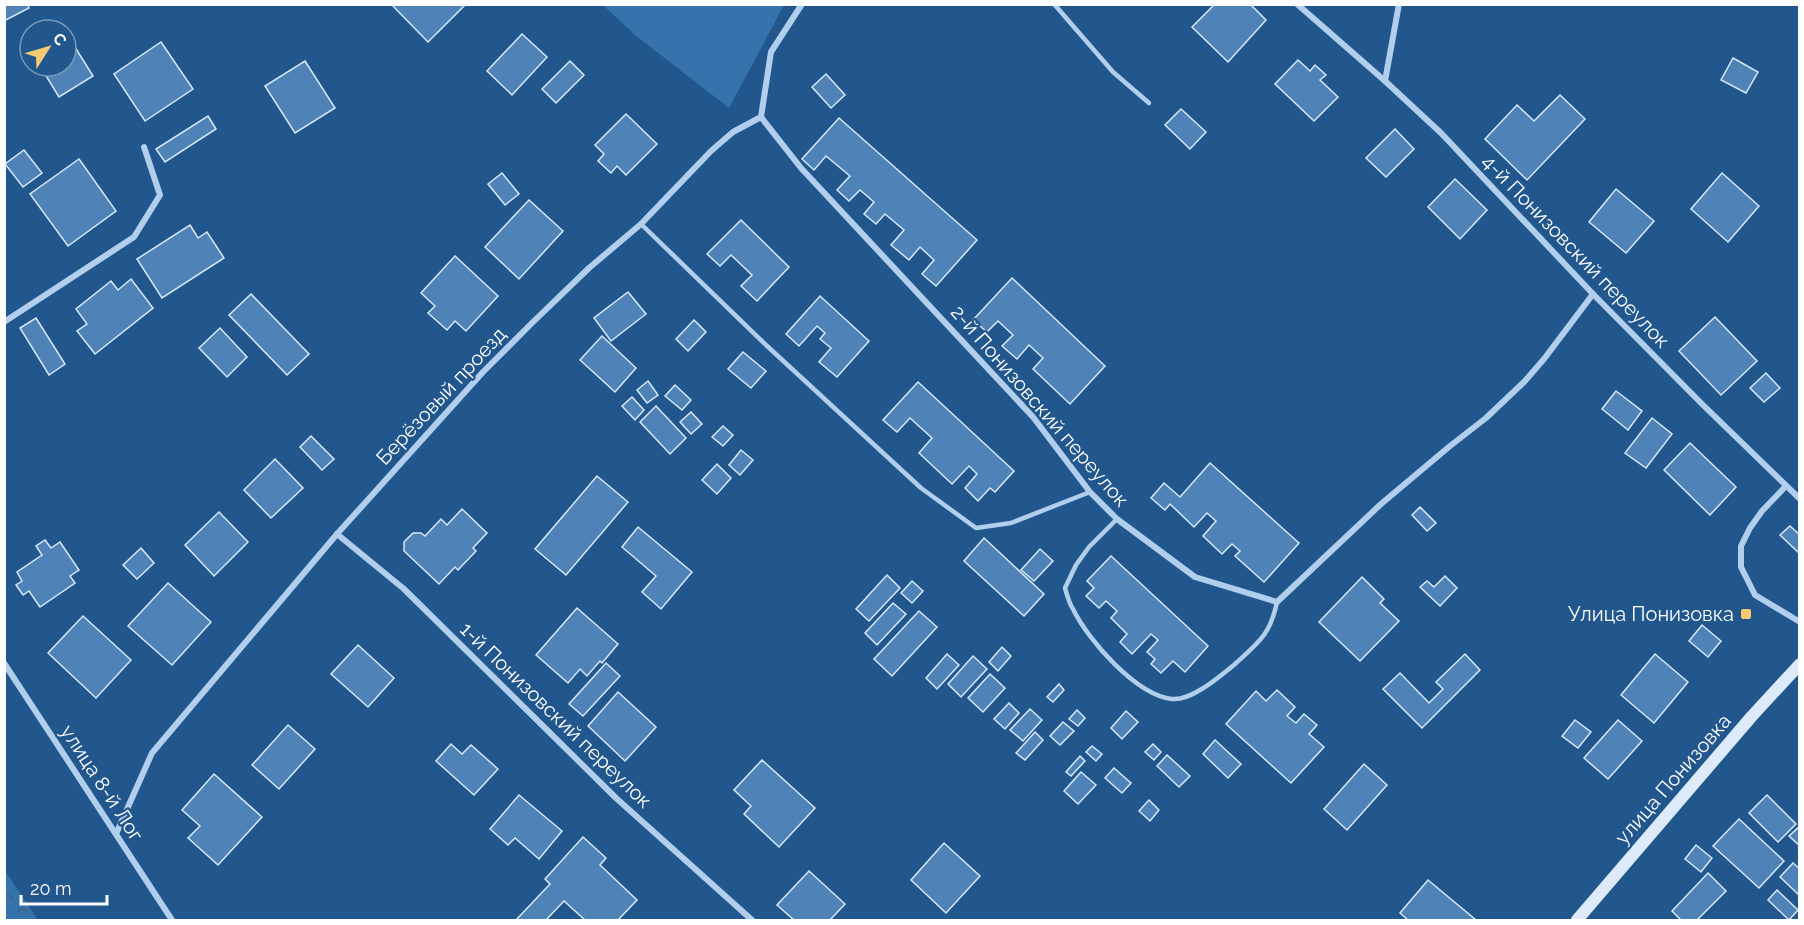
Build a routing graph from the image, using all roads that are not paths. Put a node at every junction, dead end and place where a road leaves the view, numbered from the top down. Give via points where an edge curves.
1 (794, 4) edge
2 (802, 4) edge
3 (1054, 4) edge
4 (1297, 4) edge
5 (1399, 4) edge
6 (797, 13) junction
7 (1385, 81) junction
8 (1149, 103) dead end
9 (761, 117) junction
10 (144, 147) dead end
11 (641, 224) junction
12 (1593, 294) junction
13 (4, 322) edge
14 (1786, 486) junction
15 (1090, 492) junction
16 (1800, 499) edge
17 (1117, 519) junction
18 (337, 534) junction
19 (1277, 602) junction
20 (1800, 622) edge
21 (4, 663) edge
22 (1800, 664) edge
23 (116, 834) junction
24 (172, 921) edge
25 (752, 921) edge
26 (1577, 921) edge

1 - 6 lane
2 - 6 street
3 - 8 lane via 1113,72
4 - 7 street, 4-й Понизовский переулок
5 - 7 street
6 - 9 street via 771,52
7 - 12 street, 4-й Понизовский переулок via 1441,133
9 - 11 street, Берёзовый проезд via 733,132 711,151
9 - 15 street, 2-й Понизовский переулок via 801,168 1033,417
10 - 13 street via 160,195 134,237
11 - 15 lane via 921,488 976,528 1011,523
11 - 18 street, Берёзовый проезд via 589,268 483,372
12 - 14 street, 4-й Понизовский переулок
12 - 19 street via 1524,382 1381,504
14 - 16 street, 4-й Понизовский переулок
14 - 20 street via 1750,528 1741,546 1741,567 1755,595
15 - 17 street, 2-й Понизовский переулок
17 - 19 street, 2-й Понизовский переулок via 1195,577
17 - 19 lane via 1089,547 1065,588 1086,632 1128,677 1150,691 1173,699 1194,694 1215,680 1260,641 1273,621
18 - 23 street, Берёзовый проезд via 152,753
18 - 25 street, 1-й Понизовский переулок via 404,589 616,798
21 - 23 street, улица 8-й Лог
22 - 26 main road, улица Понизовка
23 - 24 street, улица 8-й Лог

